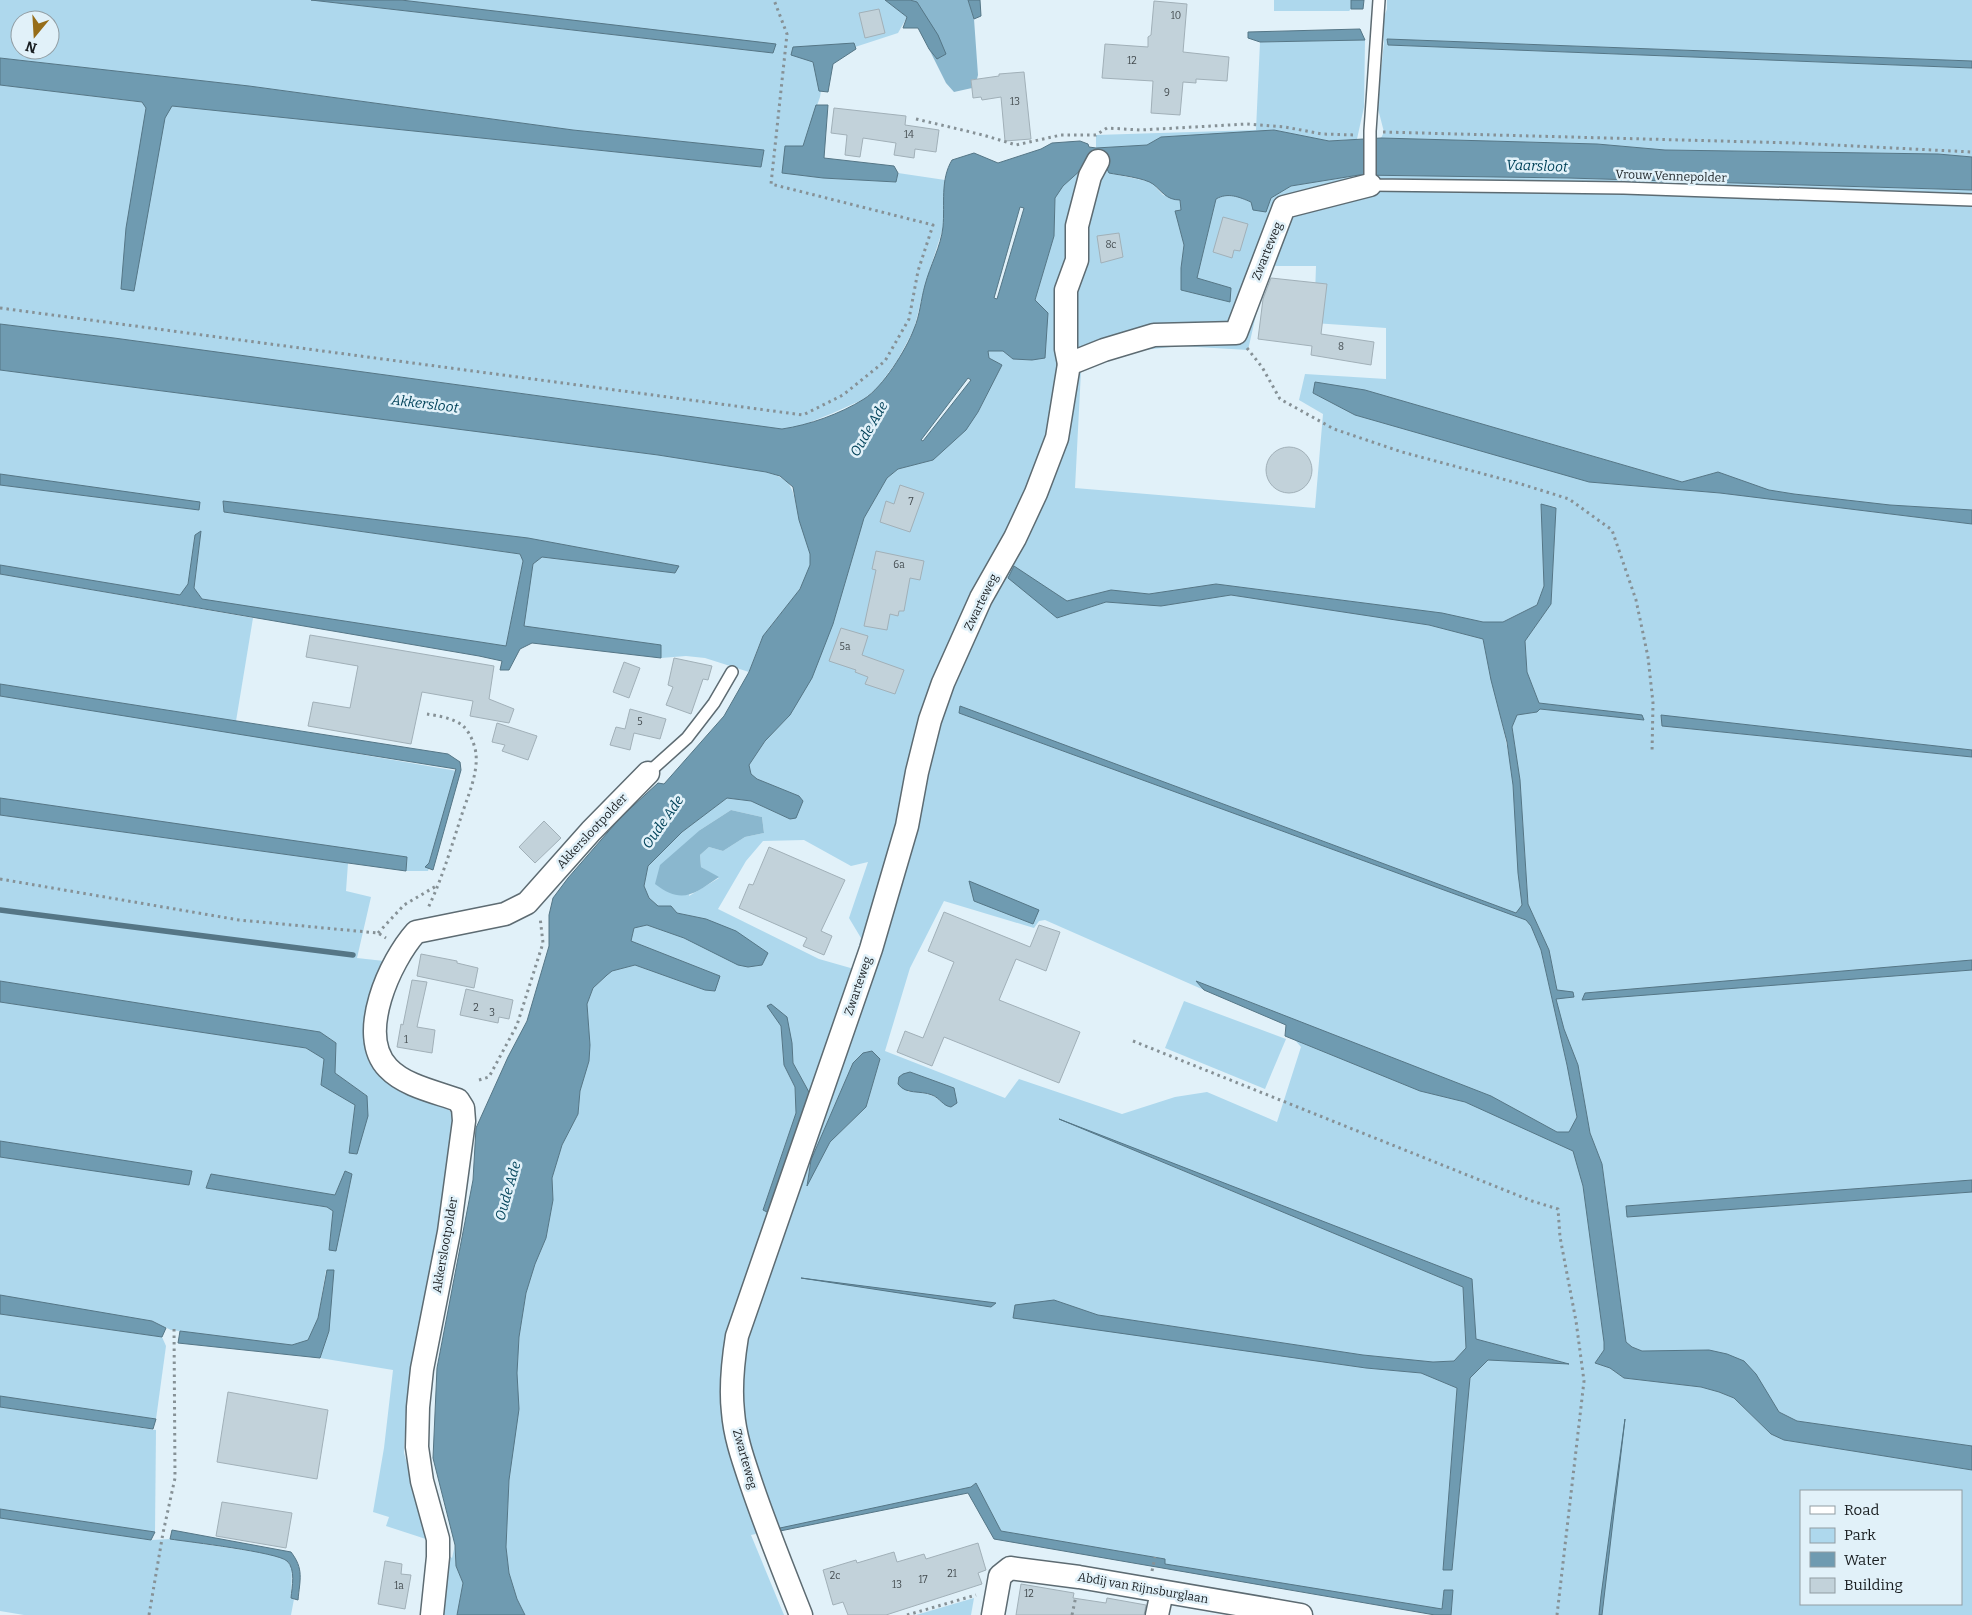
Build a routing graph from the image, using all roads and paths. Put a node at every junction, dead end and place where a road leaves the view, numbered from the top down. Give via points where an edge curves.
1 (774, 0) edge
2 (1379, 0) edge
3 (916, 119) dead end
4 (1370, 132) junction
5 (1972, 152) edge
6 (1098, 161) dead end
7 (1370, 185) junction
8 (1972, 200) edge
9 (0, 308) edge
10 (1236, 333) junction
11 (1069, 364) junction
12 (732, 672) dead end
13 (427, 714) dead end
14 (1652, 753) dead end
15 (648, 773) joint
16 (0, 879) edge
17 (438, 885) junction
18 (538, 891) junction
19 (416, 932) junction
20 (378, 933) junction
21 (402, 949) junction
22 (1133, 1041) dead end
23 (479, 1080) dead end
24 (174, 1326) dead end
25 (1155, 1557) dead end
26 (1152, 1569) dead end
27 (998, 1588) junction
28 (1162, 1592) junction
29 (149, 1615) edge
30 (432, 1615) edge
31 (801, 1615) edge
32 (907, 1615) edge
33 (994, 1615) edge
34 (1158, 1615) edge
35 (1301, 1615) edge
36 (1558, 1615) edge

1 - 9 path via 787,34 771,184 933,225 918,272 909,319 885,360 843,395 803,415
2 - 4 lane
3 - 4 path via 1016,146 1061,135 1099,136 1107,128 1141,130 1246,124 1322,134
4 - 5 path via 1794,143
4 - 7 lane
6 - 11 street, Zwarteweg via 1090,176 1077,226 1077,260 1066,290
7 - 8 lane, Vrouw Vennepolder via 1624,188
7 - 10 street, Zwarteweg via 1284,207
10 - 11 street via 1154,335
10 - 14 path via 1280,399 1334,429 1402,452 1568,499 1612,530 1636,600 1648,657 1653,703
11 - 31 street, Zwarteweg via 1057,438 1036,493 981,598 930,720 907,826 871,949 737,1336 732,1388 739,1447 761,1514
12 - 15 lane, Akkerslootpolder via 714,703 687,738
13 - 17 path via 463,725 471,736 476,753 469,791
15 - 18 street, Akkerslootpolder via 591,830
16 - 20 path via 239,920
17 - 19 path
17 - 20 path via 404,905
18 - 19 street, Akkerslootpolder via 527,903 505,914
18 - 23 path via 543,943 517,1025 489,1077
19 - 21 street, Akkerslootpolder
20 - 21 path
21 - 30 street, Akkerslootpolder via 390,970 379,1007 375,1044 380,1058 389,1069 406,1080 458,1100 463,1108 449,1232 422,1369 418,1407 417,1447 422,1481 438,1539
22 - 36 path via 1558,1209 1584,1381
24 - 29 path via 175,1478
25 - 26 path
27 - 28 street, Abdij van Rijnsburglaan via 1000,1576 1010,1568
27 - 32 path
27 - 33 street, Abdij van Rijnsburglaan
28 - 34 street
28 - 35 street, Abdij van Rijnsburglaan

